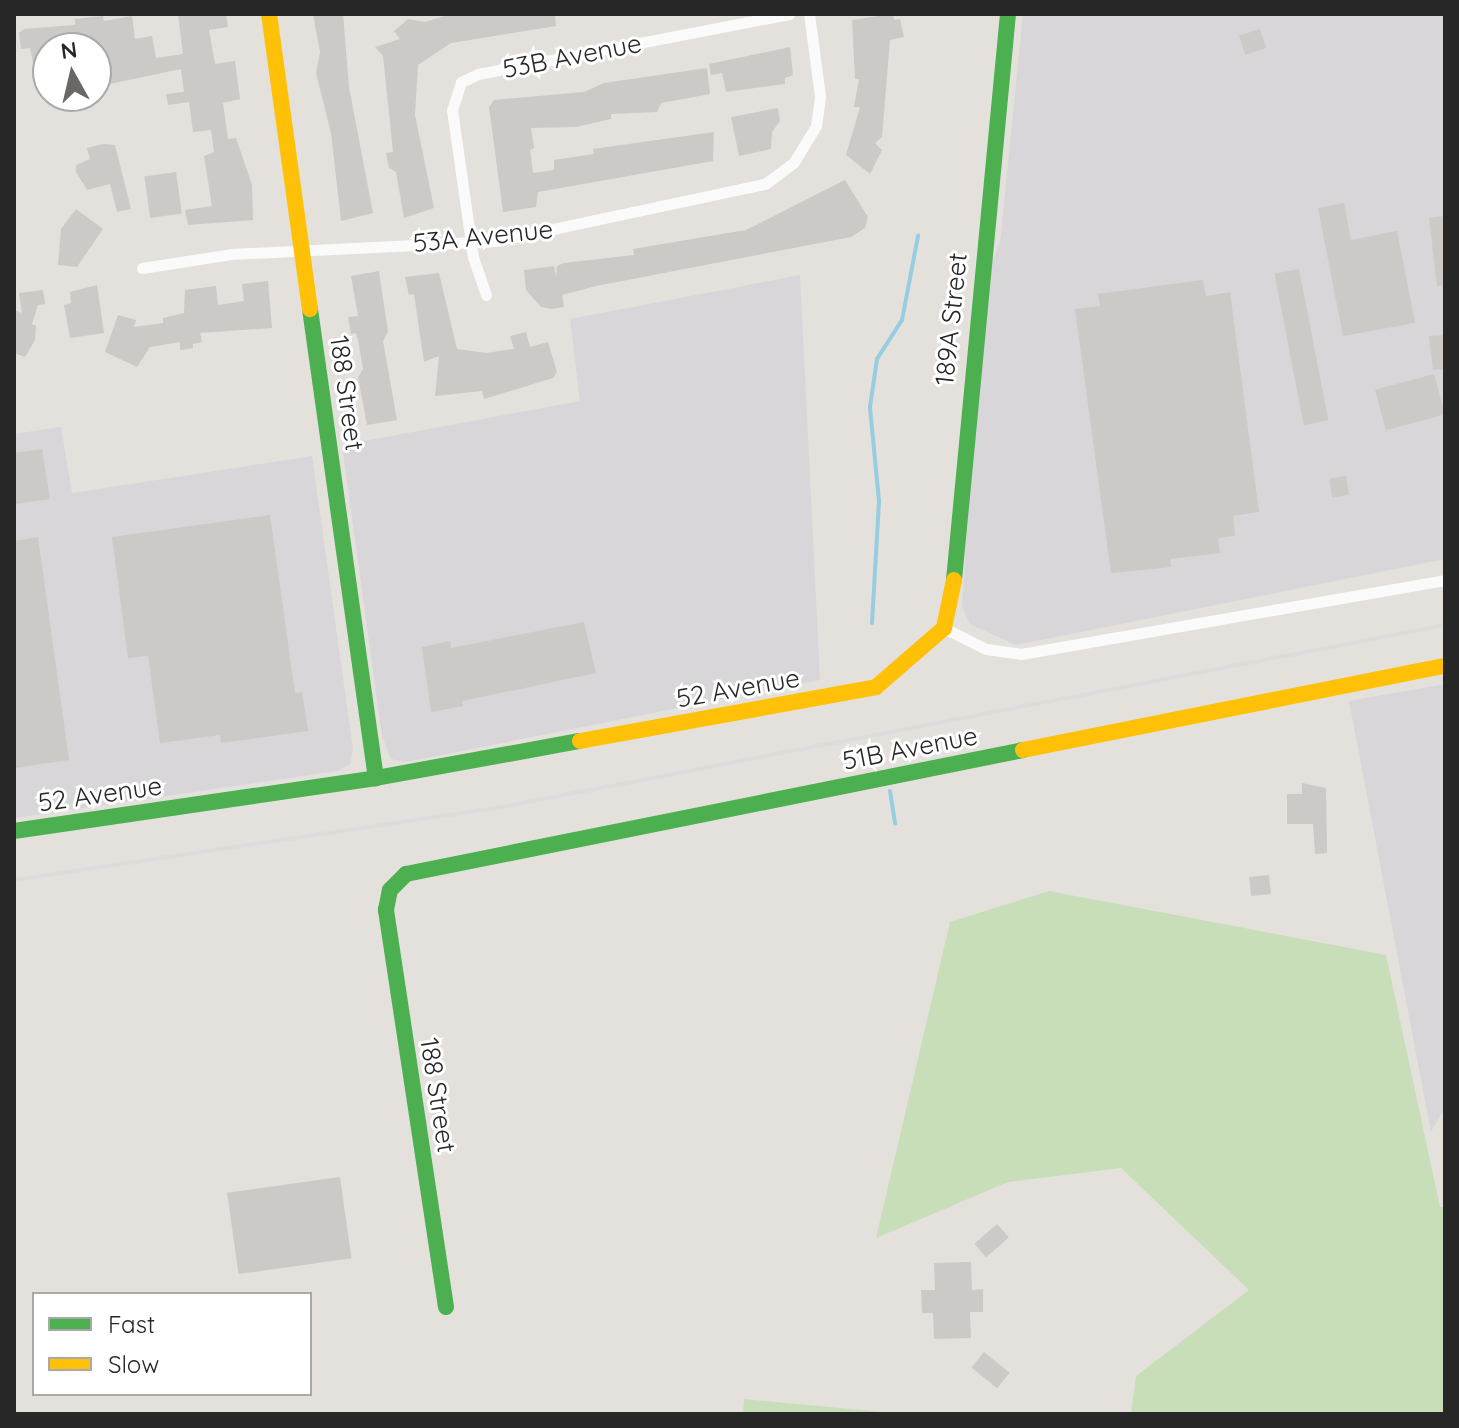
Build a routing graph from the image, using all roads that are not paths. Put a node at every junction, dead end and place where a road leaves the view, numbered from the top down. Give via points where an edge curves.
1 (269, 14) edge
2 (789, 14) edge
3 (809, 14) edge
4 (1008, 14) edge
5 (470, 243) junction
6 (302, 250) junction
7 (142, 268) dead end
8 (486, 295) dead end
9 (1445, 580) edge
10 (944, 628) junction
11 (1445, 666) edge
12 (376, 778) junction
13 (14, 831) edge
14 (390, 890) joint
15 (446, 1307) dead end

1 - 6 street, 188 Street
2 - 5 street, 53B Avenue via 478,74 455,91 452,110
3 - 5 street, 53A Avenue via 820,96 806,147 780,174 745,191
4 - 10 street, 189A Street via 971,359 953,590
5 - 6 street, 53A Avenue
5 - 8 street
6 - 7 street, 53A Avenue
6 - 12 street, 188 Street
9 - 10 street via 1021,654 986,649
10 - 12 street, 52 Avenue via 876,687
11 - 14 street, 51B Avenue via 406,874
12 - 13 street, 52 Avenue
14 - 15 street, 188 Street via 386,910

